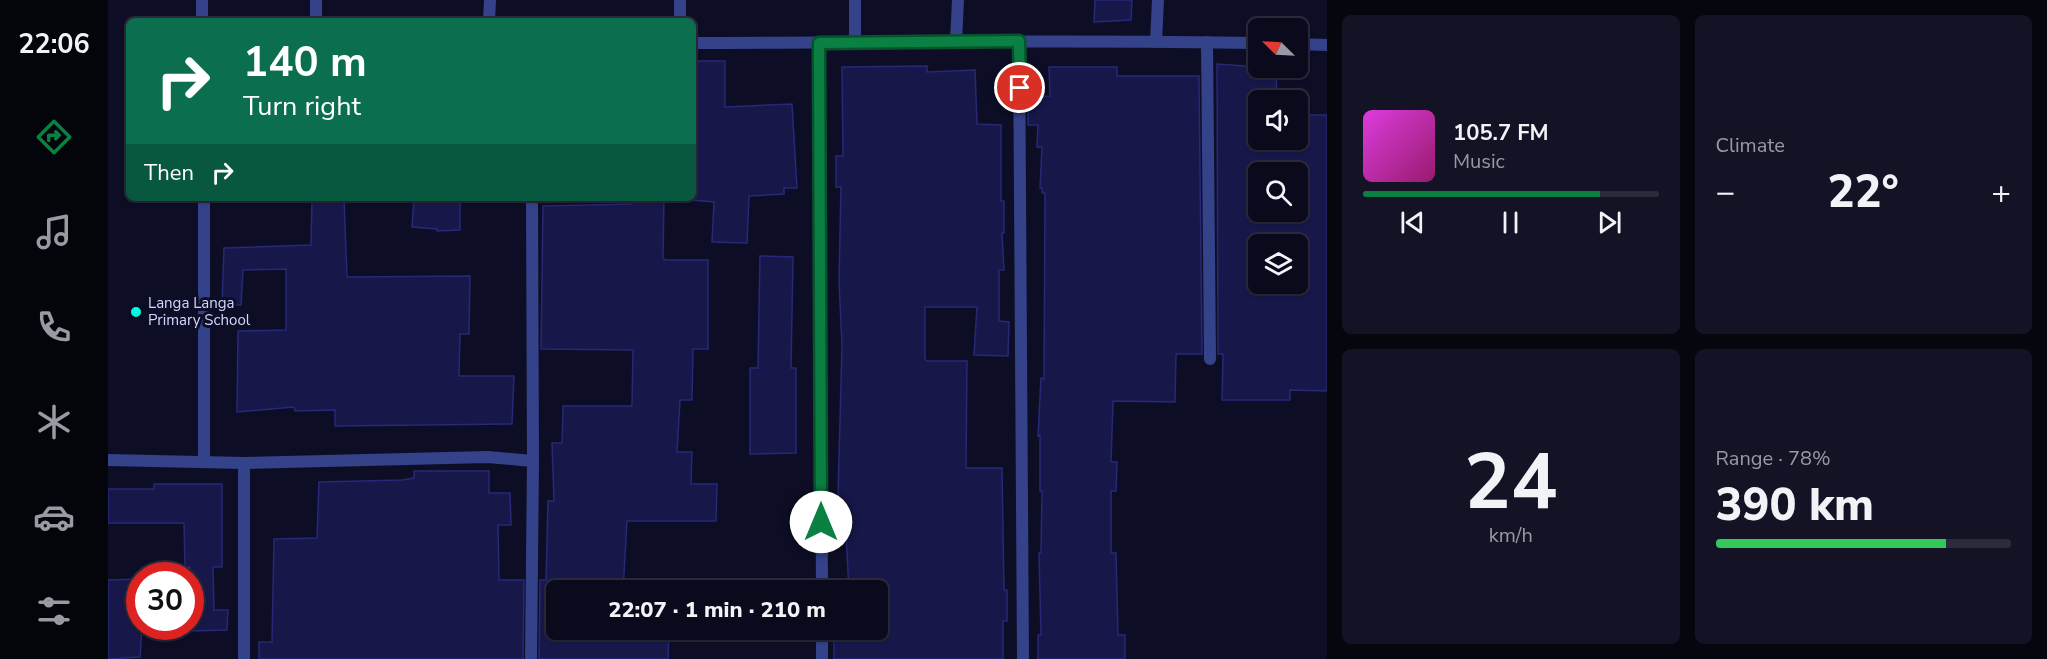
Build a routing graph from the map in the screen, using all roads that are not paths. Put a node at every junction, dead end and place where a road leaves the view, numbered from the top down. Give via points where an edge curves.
1 (202, 0) edge
2 (316, 0) edge
3 (490, 0) edge
4 (680, 0) edge
5 (855, 0) edge
6 (958, 0) edge
7 (1158, 0) edge
8 (202, 18) edge
9 (316, 18) edge
10 (489, 18) edge
11 (680, 18) edge
12 (1019, 41) junction
13 (956, 42) junction
14 (1156, 42) junction
15 (1207, 42) junction
16 (696, 43) edge
17 (819, 43) junction
18 (855, 43) junction
19 (1248, 43) edge
20 (1308, 44) edge
21 (1327, 45) edge
22 (204, 201) edge
23 (532, 201) edge
24 (1210, 359) dead end
25 (108, 460) edge
26 (533, 461) junction
27 (204, 462) junction
28 (244, 463) junction
29 (822, 580) edge
30 (822, 640) edge
31 (244, 659) edge
32 (531, 659) edge
33 (822, 659) edge
34 (1023, 659) edge

1 - 8 street
2 - 9 street
3 - 10 street
4 - 11 street
5 - 18 street
6 - 13 street
7 - 14 street
12 - 13 street
12 - 14 street
12 - 34 street
13 - 18 street
14 - 15 street
15 - 19 street
15 - 24 street
16 - 17 street
17 - 18 street
17 - 29 street
20 - 21 street
22 - 27 street
23 - 26 street
25 - 27 street
26 - 28 street via 488,457
26 - 32 street
27 - 28 street
28 - 31 street
30 - 33 street

